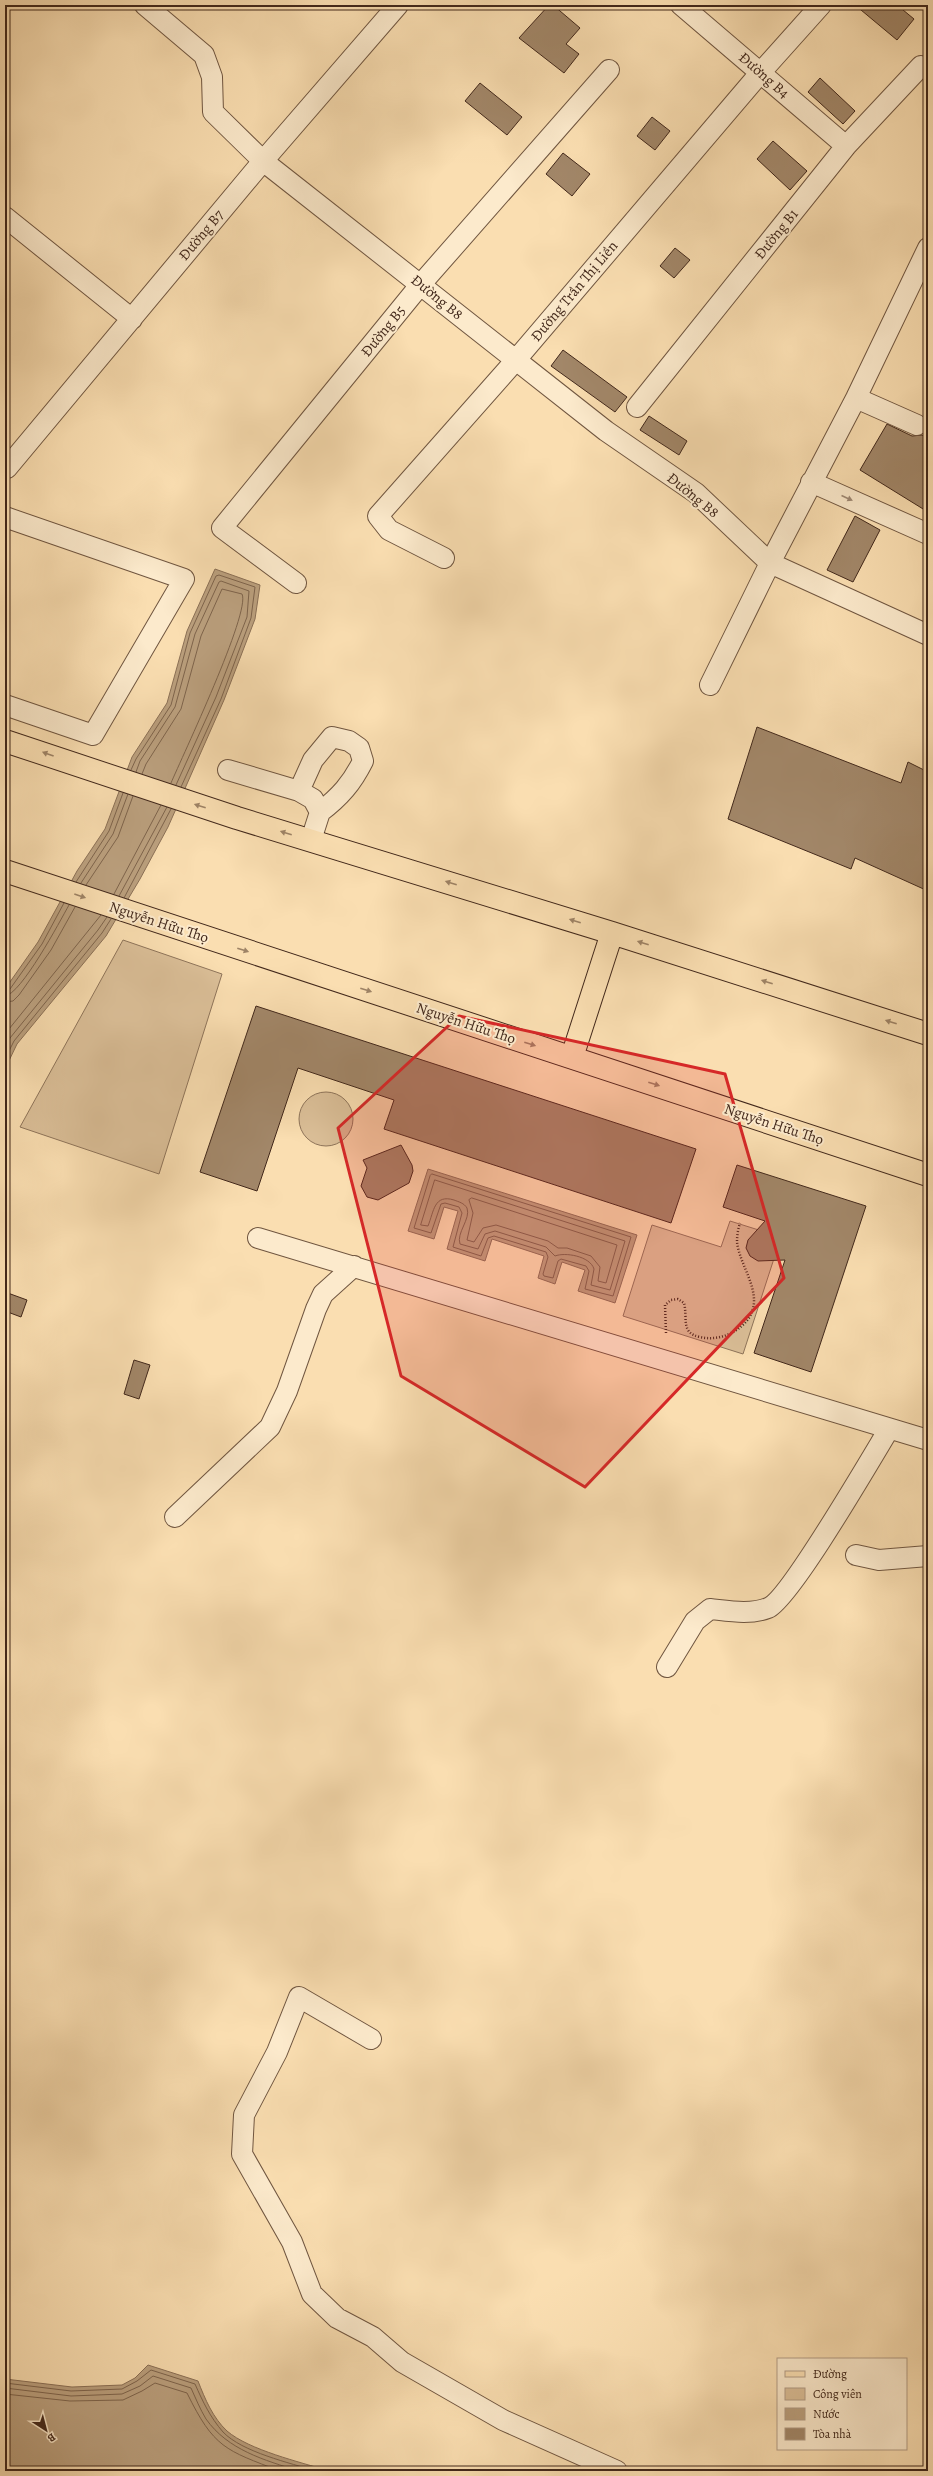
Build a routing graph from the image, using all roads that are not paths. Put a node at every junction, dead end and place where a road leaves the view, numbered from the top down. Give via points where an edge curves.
1 (145, 5) edge
2 (398, 5) edge
3 (681, 5) edge
4 (821, 5) edge
5 (921, 66) dead end
6 (609, 70) dead end
7 (761, 72) junction
8 (846, 146) junction
9 (263, 161) junction
10 (5, 217) edge
11 (928, 248) edge
12 (421, 284) junction
13 (132, 319) junction
14 (515, 360) junction
15 (856, 398) junction
16 (637, 407) dead end
17 (916, 425) dead end
18 (7, 468) dead end
19 (811, 482) junction
20 (5, 517) edge
21 (928, 534) edge
22 (444, 558) dead end
23 (770, 564) junction
24 (296, 583) dead end
25 (928, 635) edge
26 (710, 685) dead end
27 (5, 705) edge
28 (5, 741) edge
29 (228, 770) dead end
30 (298, 791) junction
31 (320, 812) junction
32 (311, 840) junction
33 (5, 871) edge
34 (612, 933) junction
35 (928, 1034) edge
36 (572, 1057) junction
37 (928, 1175) edge
38 (258, 1238) dead end
39 (354, 1266) junction
40 (889, 1429) junction
41 (928, 1440) edge
42 (175, 1517) dead end
43 (856, 1555) dead end
44 (928, 1556) edge
45 (667, 1667) dead end
46 (371, 2039) dead end
47 (616, 2471) edge

1 - 9 street, Đường B8 via 204,55 212,77 213,112
2 - 9 street, Đường B7
3 - 7 street, Đường B4
4 - 7 street, Đường Trần Thị Liền
5 - 8 street, Đường B1
6 - 12 street, Đường B5
7 - 8 street, Đường B4
7 - 14 street, Đường Trần Thị Liền
8 - 16 street, Đường B1
9 - 12 street, Đường B8
9 - 13 street, Đường B7
10 - 13 street
11 - 15 street
12 - 14 street, Đường B8
12 - 24 street, Đường B5 via 222,528
13 - 18 street, Đường B7
14 - 22 street, Đường Trần Thị Liền via 378,516 388,530
14 - 23 street, Đường B8 via 606,431 696,493
15 - 17 street
15 - 19 street
19 -> 21 street
19 - 23 street
20 - 27 street via 184,579 93,735
23 - 25 street, Đường B8
23 - 26 street
32 -> 28 main road via 84,769 45,753
29 - 30 street
30 - 31 street via 313,799
30 - 31 street via 313,760 332,737 349,741 359,748 363,761 353,781 341,796
31 - 32 street
34 -> 32 main road
33 -> 36 main road, Nguyễn Hữu Thọ
35 -> 34 main road
34 - 36 main road
36 -> 37 main road, Nguyễn Hữu Thọ
38 - 39 street
39 - 40 street
39 - 42 street via 323,1294 287,1391 270,1427
40 - 41 street
40 - 45 street via 815,1550 769,1608 749,1612 710,1609 695,1621
43 - 44 street via 879,1560
46 - 47 street via 299,1997 277,2052 244,2115 242,2154 292,2242 312,2294 337,2318 373,2337 402,2362 502,2420

